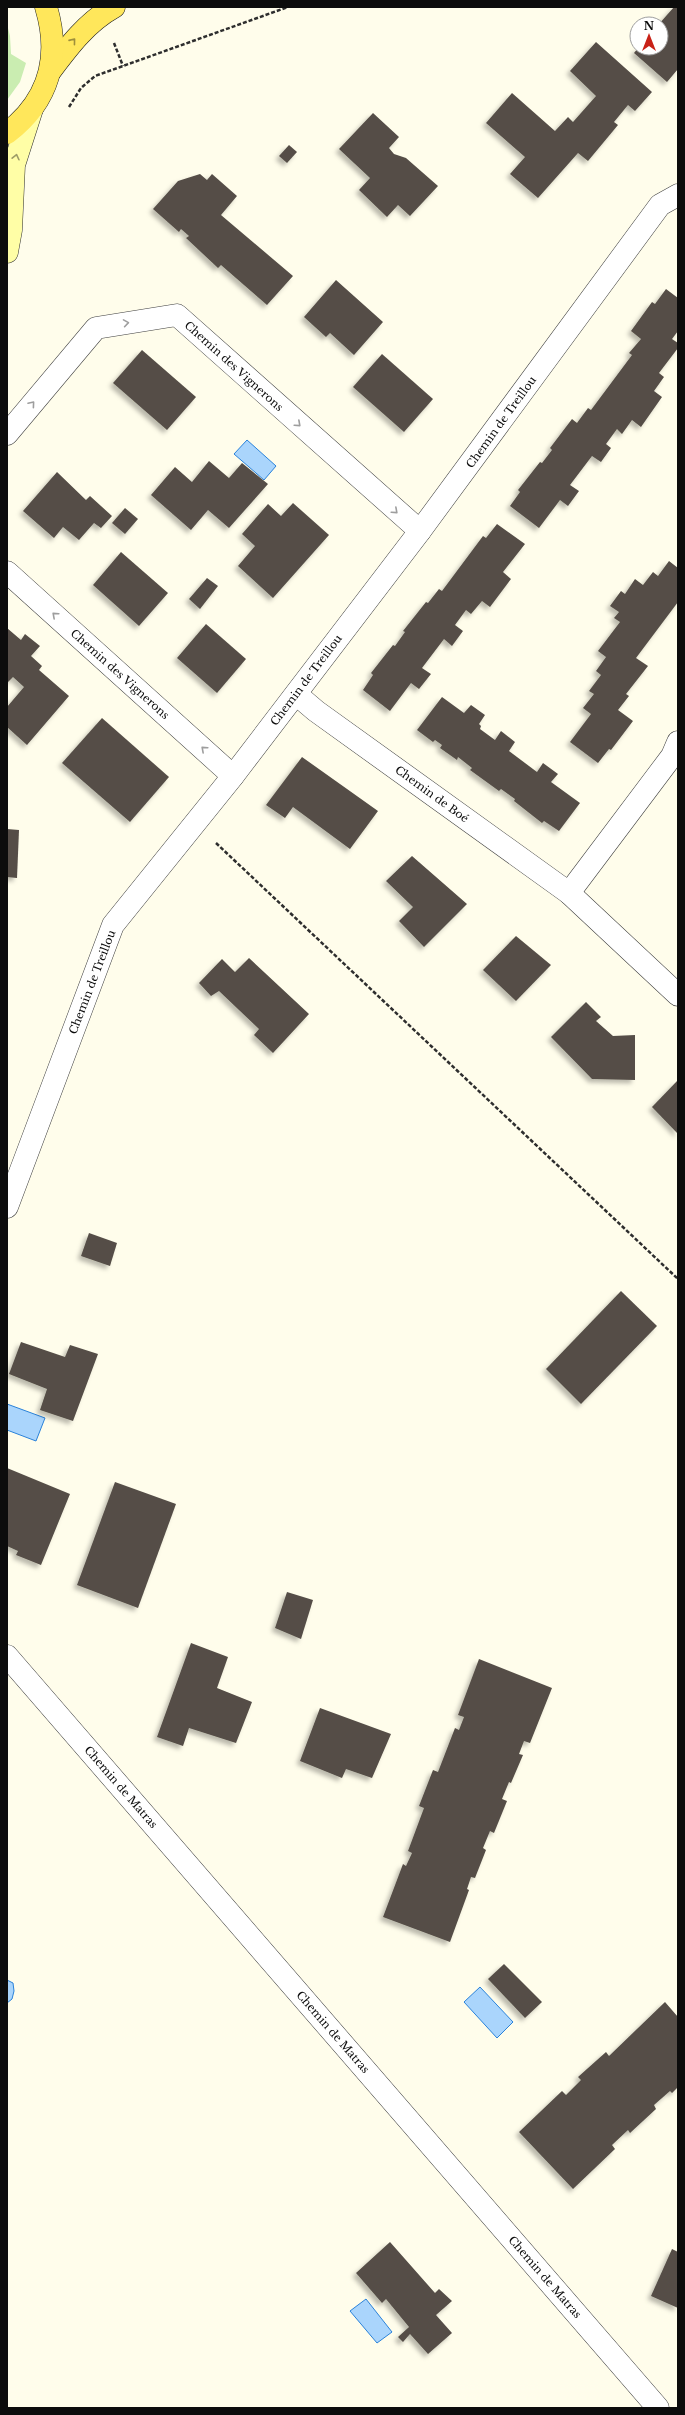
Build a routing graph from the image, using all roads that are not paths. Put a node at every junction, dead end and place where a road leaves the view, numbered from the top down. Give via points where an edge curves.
1 (46, 7) edge
2 (114, 7) edge
3 (49, 73) junction
4 (32, 109) junction
5 (7, 133) edge
6 (678, 195) edge
7 (7, 252) edge
8 (7, 434) edge
9 (420, 531) junction
10 (7, 572) edge
11 (296, 694) junction
12 (678, 742) edge
13 (233, 776) junction
14 (569, 893) junction
15 (678, 995) edge
16 (7, 1207) edge
17 (7, 1656) edge
18 (658, 2408) edge

1 - 3 main road via 52,26 53,50
3 -> 2 main road via 75,38
3 - 4 main road via 43,92
4 - 5 main road
7 -> 4 street via 11,230 14,165
6 - 9 street, Chemin de Treillou via 660,205
8 -> 9 street, Chemin des Vignerons via 96,328 177,315
9 - 11 street, Chemin de Treillou
13 -> 10 street, Chemin des Vignerons
11 - 13 street, Chemin de Treillou
11 - 14 street, Chemin de Boé
12 - 14 street via 672,756
13 - 16 street, Chemin de Treillou via 113,925
14 - 15 street, Chemin de Boé
17 - 18 street, Chemin de Matras

